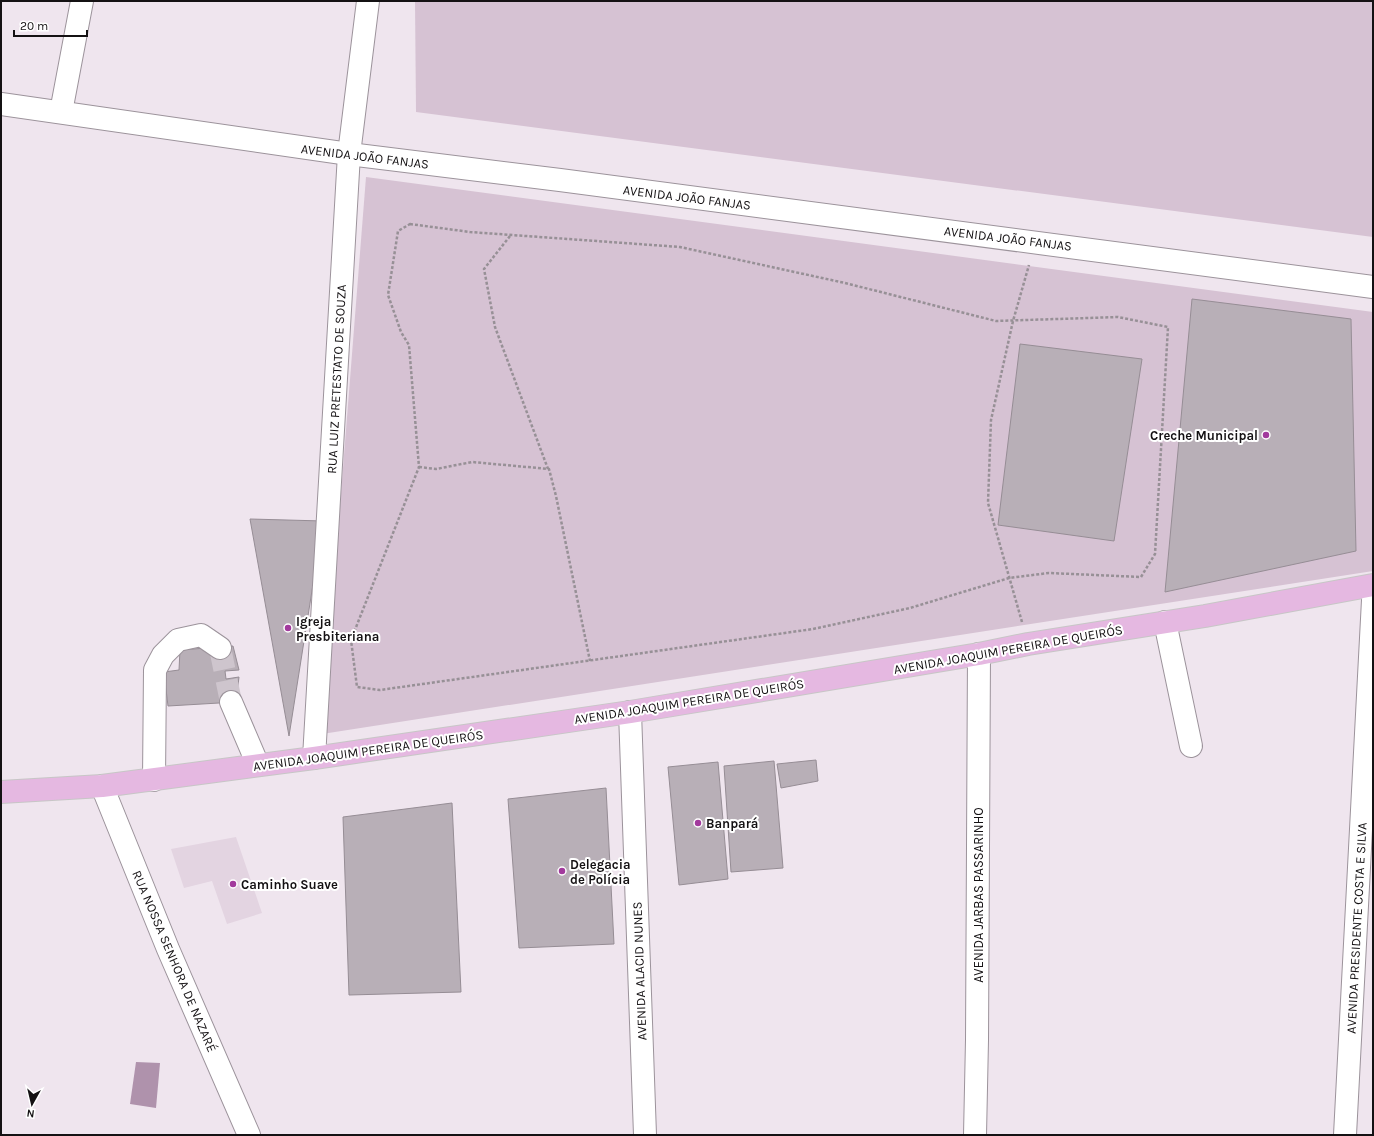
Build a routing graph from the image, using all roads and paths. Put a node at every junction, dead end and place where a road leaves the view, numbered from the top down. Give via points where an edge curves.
1 (82, 1) edge
2 (368, 1) edge
3 (1, 104) edge
4 (61, 112) junction
5 (349, 154) junction
6 (511, 236) junction
7 (1036, 242) junction
8 (1373, 287) edge
9 (1013, 321) junction
10 (419, 467) junction
11 (549, 469) junction
12 (1009, 578) junction
13 (1373, 585) edge
14 (1373, 600) edge
15 (1165, 622) junction
16 (1028, 644) junction
17 (220, 648) dead end
18 (979, 654) junction
19 (590, 660) junction
20 (231, 702) tunnel mouth
21 (630, 712) junction
22 (1191, 746) dead end
23 (314, 758) junction
24 (258, 765) junction
25 (154, 780) junction
26 (102, 786) junction
27 (1, 792) edge
28 (249, 1135) edge
29 (645, 1135) edge
30 (975, 1135) edge
31 (1345, 1135) edge

1 - 4 street
2 - 5 street, RUA LUIZ PRETESTATO DE SOUZA
3 - 4 street, AVENIDA JOÃO FANJAS
4 - 5 street, AVENIDA JOÃO FANJAS
5 - 7 street, AVENIDA JOÃO FANJAS
5 - 23 street, RUA LUIZ PRETESTATO DE SOUZA
6 - 9 path via 680,247 846,283 996,322
6 - 10 path via 410,224 398,231 388,295 401,332 409,345
6 - 11 path via 484,269 495,327
7 - 8 street, AVENIDA JOÃO FANJAS
7 - 9 path
9 - 12 path via 991,420 988,503
9 - 12 path via 1118,317 1168,327 1155,554 1141,577 1049,573
10 - 11 path via 436,469 472,462
10 - 19 path via 351,640 357,687 380,690
11 - 19 path
12 - 16 path
12 - 19 path via 910,608 813,629
13 - 15 main road, AVENIDA JOAQUIM PEREIRA DE QUEIRÓS
14 - 31 street, AVENIDA PRESIDENTE COSTA E SILVA
15 - 16 main road, AVENIDA JOAQUIM PEREIRA DE QUEIRÓS
15 - 22 street
16 - 18 main road, AVENIDA JOAQUIM PEREIRA DE QUEIRÓS
17 - 25 street via 201,636 178,640 163,655 155,670
18 - 21 main road, AVENIDA JOAQUIM PEREIRA DE QUEIRÓS
18 - 30 street, AVENIDA JARBAS PASSARINHO
20 - 24 street
21 - 23 main road, AVENIDA JOAQUIM PEREIRA DE QUEIRÓS
21 - 29 street, AVENIDA ALACID NUNES
23 - 24 main road, AVENIDA JOAQUIM PEREIRA DE QUEIRÓS
24 - 25 main road, AVENIDA JOAQUIM PEREIRA DE QUEIRÓS
25 - 26 main road, AVENIDA JOAQUIM PEREIRA DE QUEIRÓS
26 - 27 main road, AVENIDA JOAQUIM PEREIRA DE QUEIRÓS
26 - 28 street, RUA NOSSA SENHORA DE NAZARÉ via 168,949

